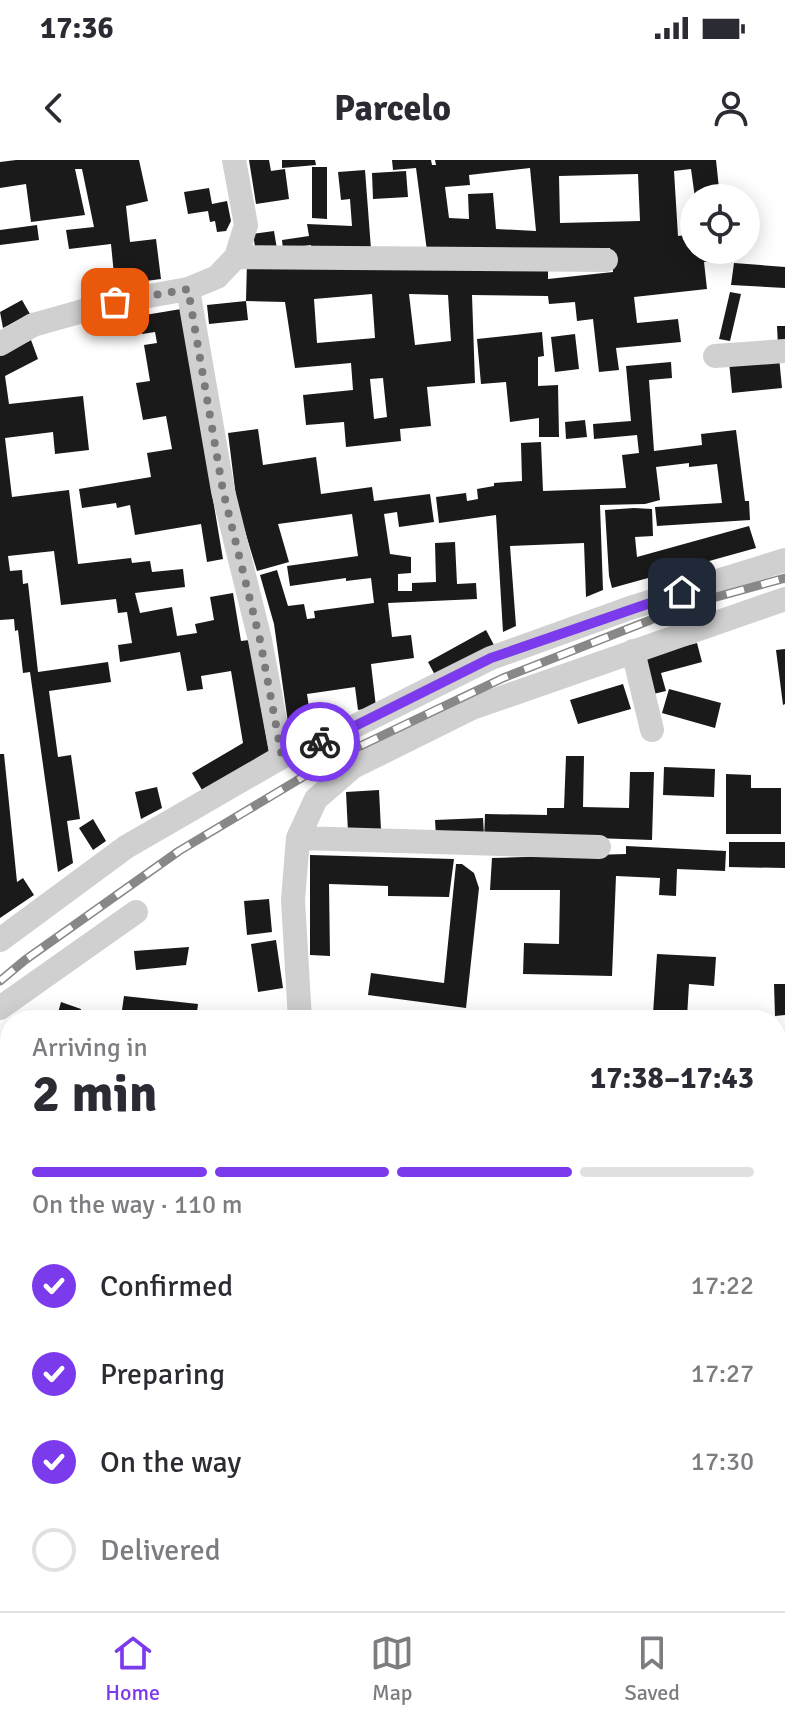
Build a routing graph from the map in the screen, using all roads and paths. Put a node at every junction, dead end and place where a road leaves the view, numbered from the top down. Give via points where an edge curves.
1 (234, 160) edge
2 (236, 257) junction
3 (606, 260) dead end
4 (188, 289) junction
5 (0, 344) edge
6 (785, 351) edge
7 (715, 356) dead end
8 (785, 560) edge
9 (785, 599) edge
10 (633, 651) junction
11 (652, 730) dead end
12 (282, 757) junction
13 (298, 838) junction
14 (599, 847) dead end
15 (136, 912) dead end
16 (0, 940) edge
17 (0, 1008) edge
18 (299, 1010) edge

1 - 2 street via 246,225
2 - 3 street
2 - 4 street via 217,277
4 - 5 street via 33,325
4 - 12 street via 223,491
6 - 7 street
8 - 12 street via 491,658
9 - 10 street
10 - 11 street
10 - 13 street via 472,708 353,767 316,799
12 - 16 street via 126,847
13 - 14 street
13 - 18 street via 293,900
15 - 17 street

